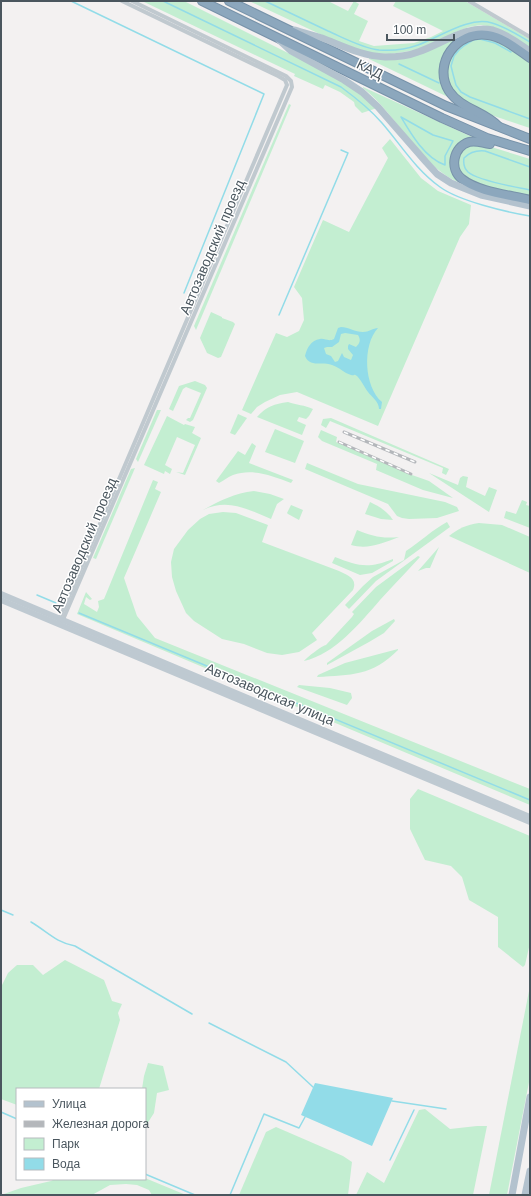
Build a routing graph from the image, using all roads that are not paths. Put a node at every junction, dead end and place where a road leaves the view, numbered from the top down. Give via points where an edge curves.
1 (122, 1) edge
2 (132, 1) edge
3 (202, 1) edge
4 (229, 1) edge
5 (469, 1) edge
6 (282, 27) junction
7 (530, 36) edge
8 (276, 37) junction
9 (530, 51) edge
10 (530, 58) edge
11 (502, 129) junction
12 (530, 139) edge
13 (509, 145) junction
14 (530, 151) edge
15 (530, 200) edge
16 (530, 206) edge
17 (1, 594) edge
18 (1, 600) edge
19 (61, 622) junction
20 (530, 817) edge
21 (530, 822) edge
22 (530, 1097) edge
23 (530, 1135) edge
24 (522, 1143) junction
25 (530, 1172) edge
26 (512, 1195) edge
27 (525, 1195) edge

1 - 19 street, Автозаводский проезд via 278,76 285,80 287,85
2 - 19 street, Автозаводский проезд via 286,76 292,87
3 - 8 highway, КАД
4 - 6 highway, КАД
5 - 7 street
6 - 9 main road via 320,37 354,51 380,56 401,56 417,52 465,32 482,29 506,36
6 - 11 highway, КАД via 446,106
8 - 13 highway, КАД via 442,118
8 - 16 main road via 290,51 362,92 378,106 437,174 451,183 481,195
10 - 11 highway via 503,40 486,34 476,34 463,39 448,54 444,69 445,83 449,90 459,102 492,119
11 - 12 highway, КАД
13 - 14 highway, КАД
13 - 15 highway via 481,141 468,143 457,151 454,157 455,170 458,176 471,184
17 - 19 street, Автозаводская улица
18 - 19 street, Автозаводская улица
19 - 20 street, Автозаводская улица
19 - 21 street, Автозаводская улица
22 - 24 main road
23 - 24 main road via 527,1135
24 - 26 main road
25 - 27 main road

